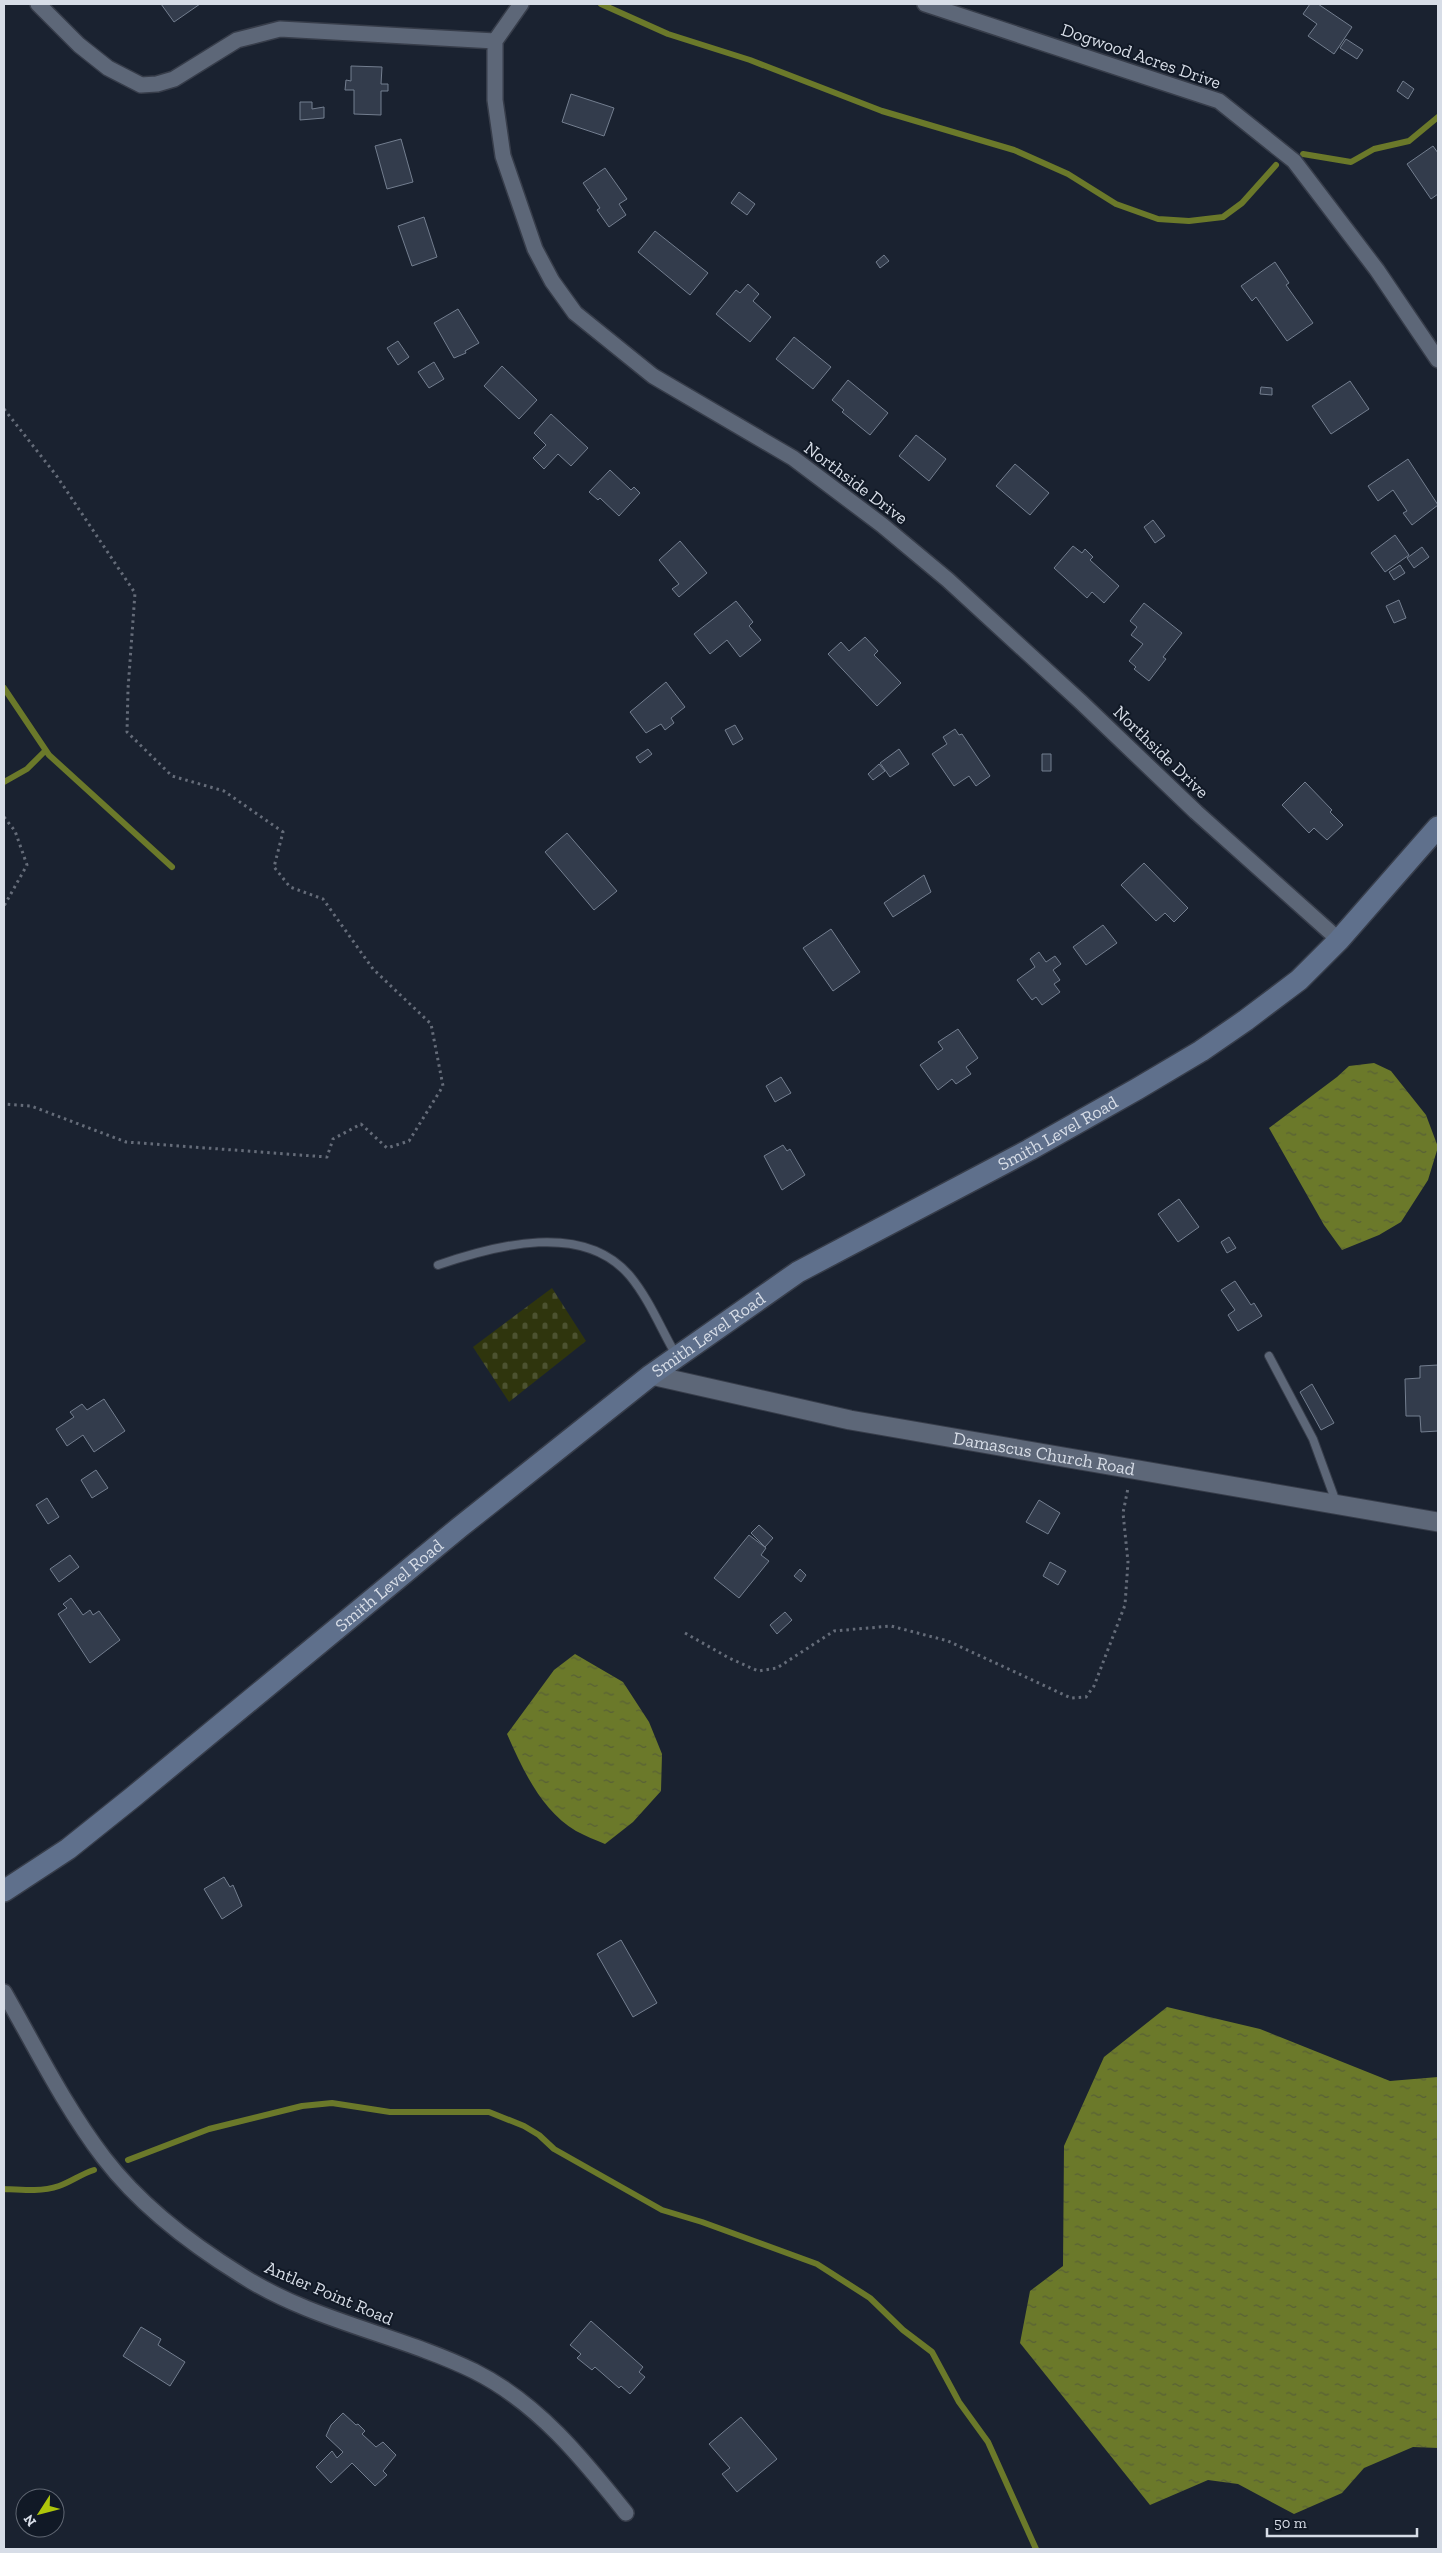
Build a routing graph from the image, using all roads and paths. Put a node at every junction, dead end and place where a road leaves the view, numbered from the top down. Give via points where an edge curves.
1 (38, 4) edge
2 (521, 4) edge
3 (925, 4) edge
4 (495, 41) junction
5 (1438, 360) edge
6 (4, 409) edge
7 (4, 817) edge
8 (1438, 827) edge
9 (4, 906) edge
10 (1339, 940) junction
11 (4, 1104) edge
12 (438, 1265) dead end
13 (1269, 1356) dead end
14 (676, 1357) junction
15 (652, 1375) junction
16 (1132, 1470) junction
17 (1337, 1504) junction
18 (1437, 1524) edge
19 (685, 1632) dead end
20 (4, 1891) edge
21 (4, 1992) edge
22 (626, 2513) dead end

1 - 4 street via 79,45 108,68 141,85 174,79 236,40 280,29
2 - 4 street
3 - 5 street, Dogwood Acres Drive via 1219,101 1294,161 1377,270
4 - 10 street, Northside Drive via 495,100 503,156 535,250 552,281 576,313 653,376 793,458 882,524 948,580 1196,812
6 - 11 path via 56,476 135,593 127,732 172,776 224,791 283,832 274,867 290,887 323,899 373,969 431,1024 443,1086 409,1141 387,1148 361,1124 333,1139 326,1157 126,1142 31,1106
7 - 9 path via 15,831 27,865
8 - 10 main road, Smith Level Road
10 - 14 main road, Smith Level Road via 1299,980 1201,1051 1029,1150 798,1272
12 - 14 lane via 467,1255 541,1242 590,1248 608,1256 630,1276
13 - 17 lane via 1312,1439
14 - 15 main road, Smith Level Road
15 - 16 street, Damascus Church Road via 850,1420
15 - 20 main road, Smith Level Road via 460,1526 134,1797 68,1849
16 - 17 street, Damascus Church Road
16 - 19 path via 1123,1512 1128,1562 1125,1605 1094,1686 1086,1697 1071,1698 948,1641 891,1626 834,1631 777,1668 758,1671
17 - 18 street, Damascus Church Road
21 - 22 street, Antler Point Road via 104,2158 164,2220 240,2275 272,2293 473,2371 510,2392 548,2422

